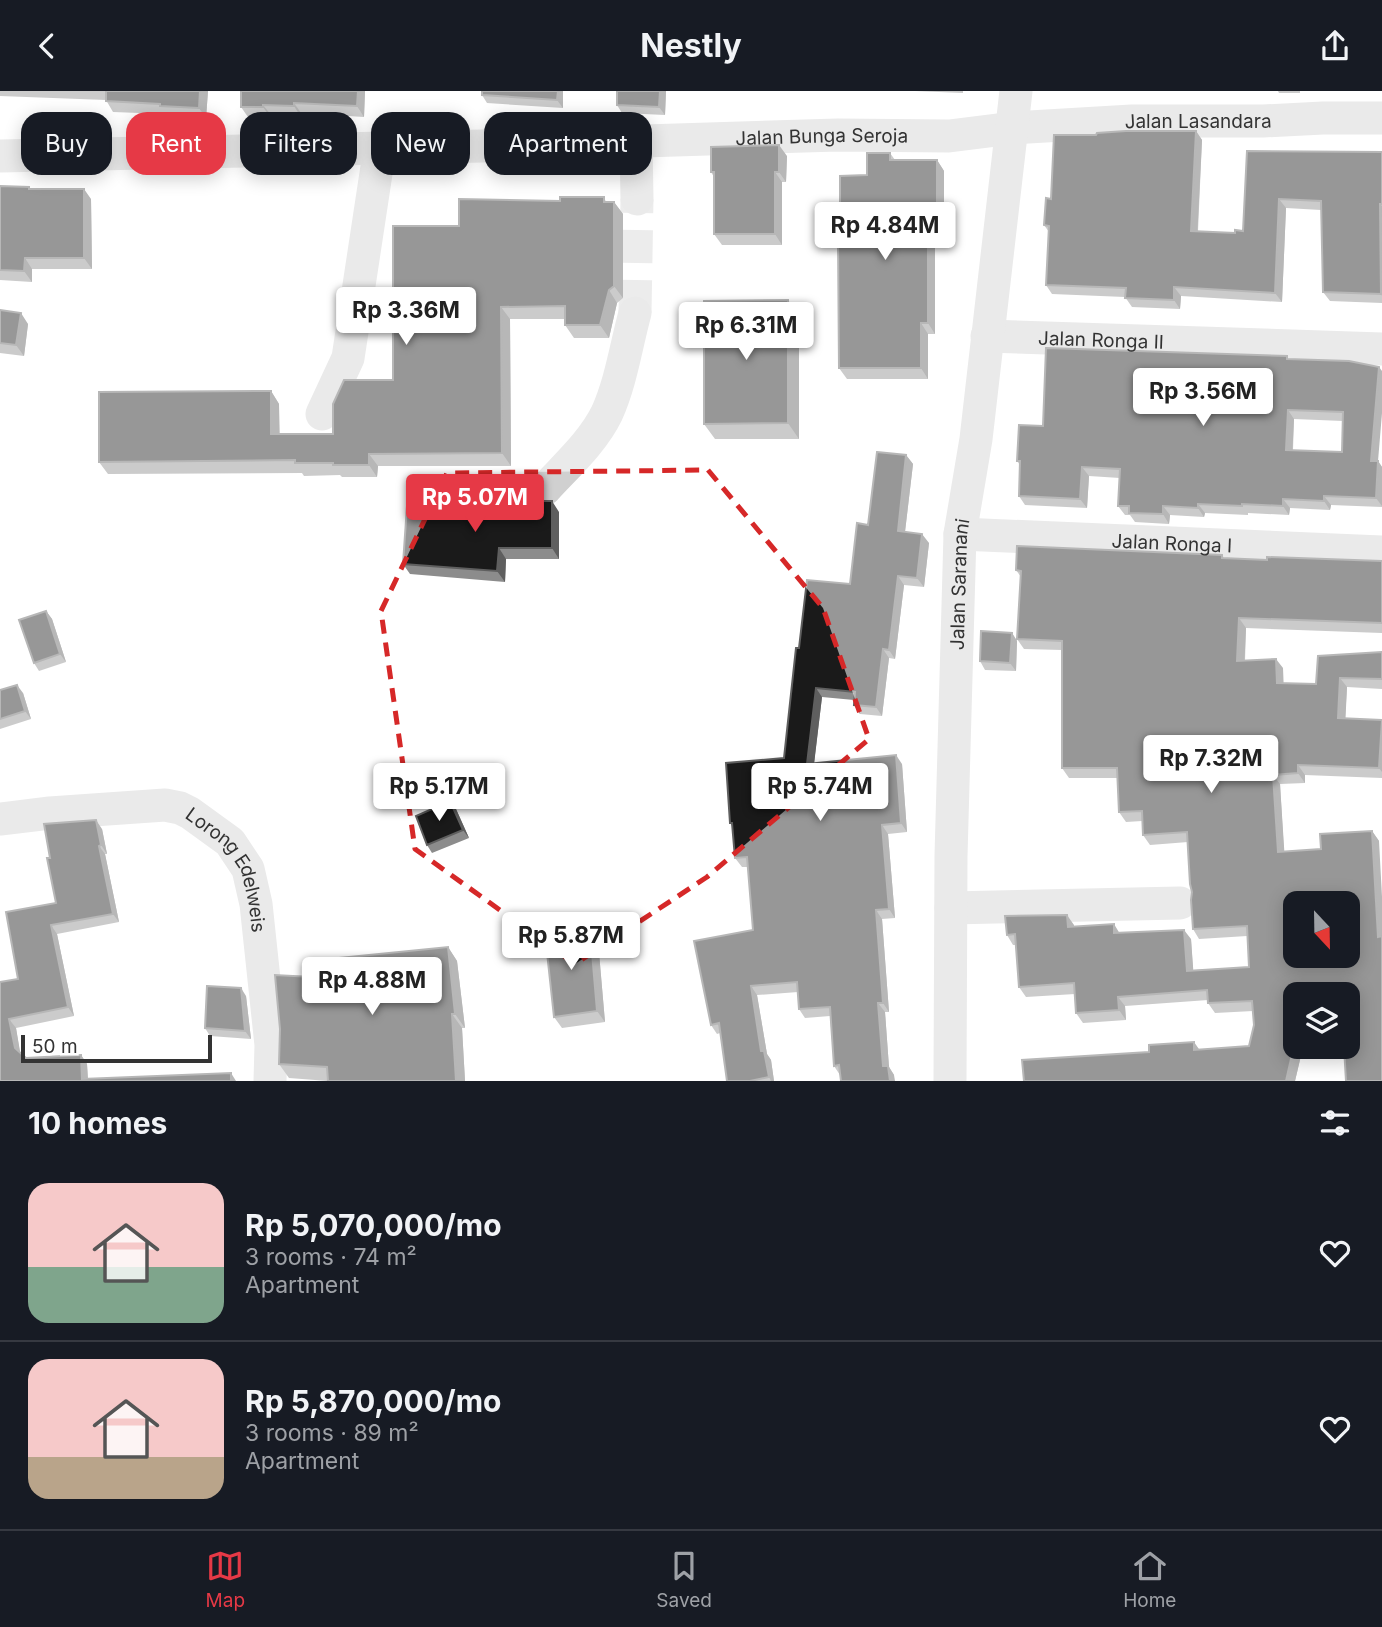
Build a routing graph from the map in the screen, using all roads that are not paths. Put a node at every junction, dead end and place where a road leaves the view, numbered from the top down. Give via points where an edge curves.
1 (1016, 91) edge
2 (1382, 118) edge
3 (1013, 128) junction
4 (652, 141) edge
5 (371, 147) edge
6 (0, 156) edge
7 (376, 175) edge
8 (637, 175) edge
9 (637, 199) tunnel mouth
10 (635, 313) tunnel mouth
11 (987, 336) junction
12 (1382, 349) edge
13 (322, 414) dead end
14 (545, 489) dead end
15 (960, 534) junction
16 (1382, 552) edge
17 (0, 819) edge
18 (1180, 902) dead end
19 (951, 908) junction
20 (270, 1081) edge
21 (950, 1081) edge

1 - 3 street, Jalan Saranani
2 - 3 street, Jalan Lasandara via 1132,121
3 - 4 street, Jalan Bunga Seroja via 949,136
3 - 11 street, Jalan Saranani
5 - 6 street, Jalan Bunga Seroja
7 - 13 street via 348,358
8 - 9 street
10 - 14 street via 607,413
11 - 12 street, Jalan Ronga II
11 - 15 street, Jalan Saranani
15 - 16 street, Jalan Ronga I
15 - 19 street, Jalan Saranani
17 - 20 street, Lorong Edelweis via 165,806 190,813 230,842 247,869 256,904 271,1045
18 - 19 street
19 - 21 street, Jalan Saranani

